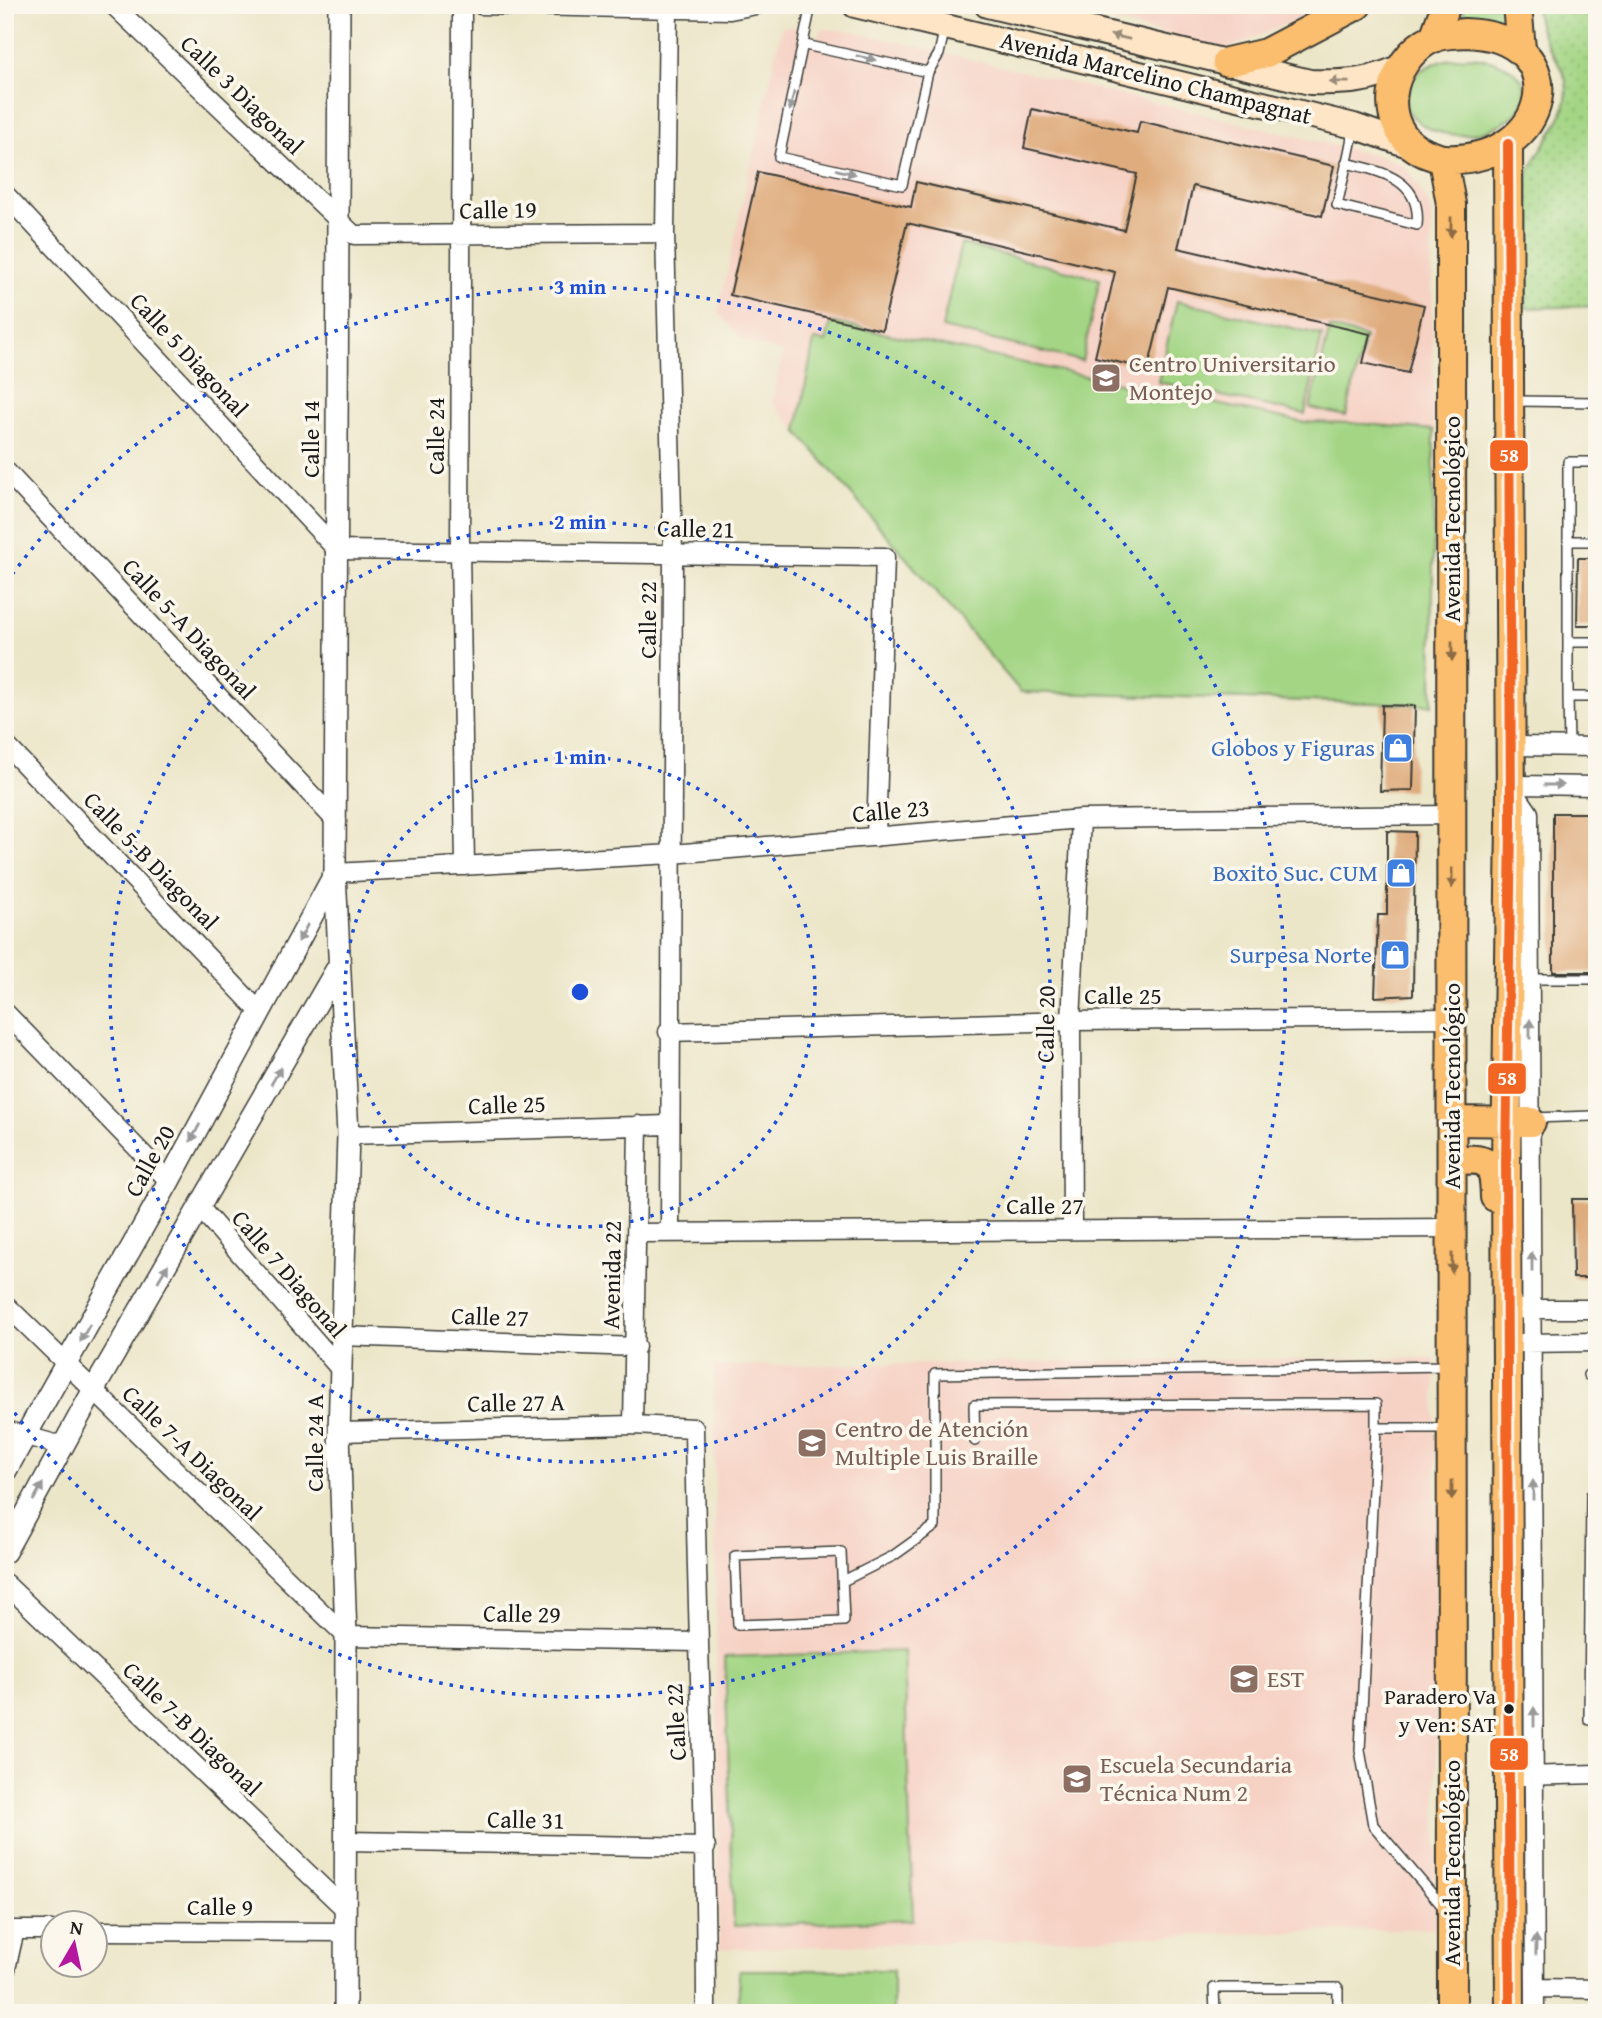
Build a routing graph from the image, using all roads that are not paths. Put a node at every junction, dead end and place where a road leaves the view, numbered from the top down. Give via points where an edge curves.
1 (113, 5) edge
2 (339, 5) edge
3 (462, 5) edge
4 (481, 5) edge
5 (756, 5) edge
6 (811, 5) edge
7 (855, 5) edge
8 (987, 5) edge
9 (1357, 5) edge
10 (1446, 5) edge
11 (1517, 5) edge
12 (668, 9) junction
13 (1017, 9) edge
14 (945, 26) junction
15 (1434, 38) junction
16 (805, 42) junction
17 (1521, 49) junction
18 (1227, 62) junction
19 (1404, 65) junction
20 (928, 72) junction
21 (1354, 126) junction
22 (1508, 144) junction
23 (1414, 147) junction
24 (1443, 160) junction
25 (1346, 163) junction
26 (5, 194) edge
27 (338, 220) junction
28 (666, 233) junction
29 (461, 234) junction
30 (1509, 401) junction
31 (1597, 402) edge
32 (1597, 462) edge
33 (5, 470) edge
34 (1568, 541) junction
35 (1597, 541) edge
36 (460, 549) junction
37 (337, 550) junction
38 (673, 554) junction
39 (1568, 642) junction
40 (1597, 642) edge
41 (1568, 697) junction
42 (1597, 697) edge
43 (5, 744) edge
44 (1511, 746) junction
45 (1569, 746) junction
46 (1597, 747) edge
47 (1511, 785) junction
48 (1597, 786) edge
49 (1452, 815) junction
50 (1081, 819) junction
51 (337, 822) junction
52 (876, 837) junction
53 (672, 854) junction
54 (465, 866) junction
55 (335, 873) junction
56 (339, 965) junction
57 (1520, 979) junction
58 (1597, 979) edge
59 (5, 1012) edge
60 (260, 1012) junction
61 (1452, 1018) junction
62 (1071, 1021) junction
63 (668, 1032) junction
64 (1593, 1116) dead end
65 (1523, 1120) junction
66 (1452, 1121) junction
67 (638, 1125) junction
68 (668, 1125) junction
69 (348, 1135) junction
70 (1452, 1161) junction
71 (169, 1181) junction
72 (201, 1209) junction
73 (1452, 1228) junction
74 (1072, 1230) junction
75 (638, 1233) junction
76 (670, 1233) junction
77 (1508, 1246) junction
78 (5, 1304) edge
79 (1520, 1309) junction
80 (1597, 1309) edge
81 (342, 1335) junction
82 (1597, 1342) edge
83 (1520, 1343) junction
84 (636, 1347) junction
85 (69, 1363) junction
86 (1452, 1366) junction
87 (341, 1370) junction
88 (93, 1391) junction
89 (632, 1425) junction
90 (694, 1428) joint
91 (1376, 1428) junction
92 (1452, 1428) junction
93 (340, 1432) junction
94 (16, 1433) edge
95 (975, 1441) dead end
96 (62, 1446) junction
97 (5, 1472) edge
98 (1597, 1495) edge
99 (1594, 1541) edge
100 (5, 1552) edge
101 (842, 1581) junction
102 (5, 1583) edge
103 (346, 1636) junction
104 (697, 1642) junction
105 (1597, 1720) edge
106 (1597, 1774) edge
107 (1522, 1776) junction
108 (345, 1841) junction
109 (706, 1847) junction
110 (345, 1909) junction
111 (1452, 1918) junction
112 (10, 1930) edge
113 (38, 1930) edge
114 (108, 1931) edge
115 (345, 1932) junction
116 (5, 1973) edge
117 (1535, 1988) junction
118 (1597, 1989) edge
119 (345, 2013) edge
120 (706, 2013) edge
121 (1215, 2013) edge
122 (1338, 2013) edge
123 (1452, 2013) edge
124 (1510, 2013) edge
125 (1535, 2013) edge

1 - 27 street, Calle 3 Diagonal
2 - 27 street, Calle 14
3 - 29 street, Calle 24
4 - 12 street
5 - 12 street via 730,10
6 - 16 lane
7 - 14 main road, Avenida Marcelino Champagnat
8 - 13 main road, Avenida Marcelino Champagnat
9 - 18 main road via 1266,53
10 - 15 main road
11 - 17 main road
12 - 28 street, Calle 22
18 -> 13 main road, Avenida Marcelino Champagnat
14 - 20 lane via 939,54
14 - 21 main road, Avenida Marcelino Champagnat
15 - 17 main road via 1482,33
15 - 19 main road
16 -> 20 lane
16 -> 20 lane via 779,158 902,185
17 - 22 main road via 1530,61 1538,95 1526,129
19 -> 18 main road, Avenida Marcelino Champagnat via 1358,83 1310,82
19 - 23 main road via 1394,89 1393,119
21 - 23 main road, Avenida Marcelino Champagnat
21 - 25 lane
22 - 24 main road via 1482,156
22 - 30 main road
23 - 24 main road
24 -> 49 main road, Avenida Tecnológico via 1451,204
25 - 25 lane via 1337,205 1417,225 1418,213 1402,182 1389,173
26 - 37 street, Calle 5 Diagonal
27 - 29 street, Calle 19 via 354,235
27 - 37 street, Calle 14
28 - 29 street, Calle 19
28 - 38 street, Calle 22
29 - 36 street, Calle 24
30 - 31 lane
30 - 44 main road
32 - 34 lane via 1568,462
33 - 51 street, Calle 5-A Diagonal
34 - 35 lane
34 - 39 lane
36 - 37 street, Calle 21
36 - 38 street, Calle 21
36 - 54 street, Calle 24
37 - 51 street, Calle 14
38 - 52 street, Calle 21 via 885,557
38 - 53 street, Calle 22
39 - 40 lane
39 - 41 lane
41 - 42 lane
41 - 45 lane
43 - 60 street, Calle 5-B Diagonal
44 - 45 street
44 - 47 main road
45 - 46 street
47 -> 48 street
47 - 57 main road
49 - 50 street, Calle 23
49 -> 61 main road, Avenida Tecnológico
50 - 52 street, Calle 23
50 - 62 street, Calle 20
51 - 55 street, Calle 14
52 - 53 street, Calle 23
53 - 54 street, Calle 23
53 - 63 street, Calle 22
54 - 55 street, Calle 23
55 - 56 street, Calle 24 A
55 -> 60 street, Calle 20
56 - 69 street, Calle 24 A
72 -> 56 street
57 - 58 lane
65 -> 57 main road
59 - 71 street
60 -> 71 street, Calle 20
61 - 62 street, Calle 25
61 - 66 main road, Avenida Tecnológico
62 - 63 street, Calle 25
62 - 74 street, Calle 20
63 - 68 street, Calle 22
64 - 65 lane
65 - 66 main road
65 - 77 main road
79 -> 65 street
66 - 70 main road, Avenida Tecnológico
67 - 68 street, Calle 25
67 - 69 street, Calle 25
67 - 75 street, Avenida 22
68 - 76 street, Calle 22
69 - 81 street, Calle 24 A
70 - 73 main road, Avenida Tecnológico
70 - 77 main road via 1482,1160 1491,1168 1495,1218
71 -> 85 street, Calle 20
72 - 87 street, Calle 7 Diagonal
88 -> 72 street
73 - 74 street, Calle 27
73 -> 86 main road, Avenida Tecnológico
74 - 76 street, Calle 27
75 - 76 street, Calle 27
75 - 84 street, Avenida 22
77 - 79 main road
78 - 85 street, Calle 7-A Diagonal
79 - 80 street
79 - 83 main road
81 - 84 street, Calle 27
81 - 87 street, Calle 24 A
82 - 83 street
107 -> 83 main road
84 - 89 street, Avenida 22
85 - 88 street, Calle 7-A Diagonal
85 - 94 street, Calle 20
86 - 92 main road, Avenida Tecnológico
86 - 101 lane via 935,1374 934,1525 893,1556
87 - 93 street, Calle 24 A
88 - 96 street
88 - 103 street, Calle 7-A Diagonal
89 - 90 street, Calle 27 A
89 - 93 street, Calle 27 A
90 - 104 street, Calle 22
91 - 92 lane
91 - 95 lane via 1376,1404 974,1405
91 - 111 lane via 1360,1750 1363,1774 1373,1825
92 -> 111 main road, Avenida Tecnológico
93 - 103 street, Calle 24 A
94 - 96 street
94 - 97 street, Calle 20
100 -> 96 street
98 - 99 lane via 1591,1495
99 - 105 lane via 1589,1720
101 - 101 lane via 844,1621 738,1625 735,1556 841,1552
102 - 110 street, Calle 7-B Diagonal
103 - 104 street, Calle 29
103 - 108 street, Calle 24 A
104 - 109 street, Calle 22
106 - 107 street
117 -> 107 street
107 - 124 main road
108 - 109 street, Calle 31
108 - 110 street, Calle 24 A
109 - 120 street, Calle 22
110 - 115 street, Calle 24 A
111 - 123 main road, Avenida Tecnológico
112 - 113 street
112 - 116 street
114 - 115 street, Calle 9
115 - 119 street, Calle 24 A
117 - 118 street
117 - 125 street
121 - 122 lane via 1214,1988 1338,1988

